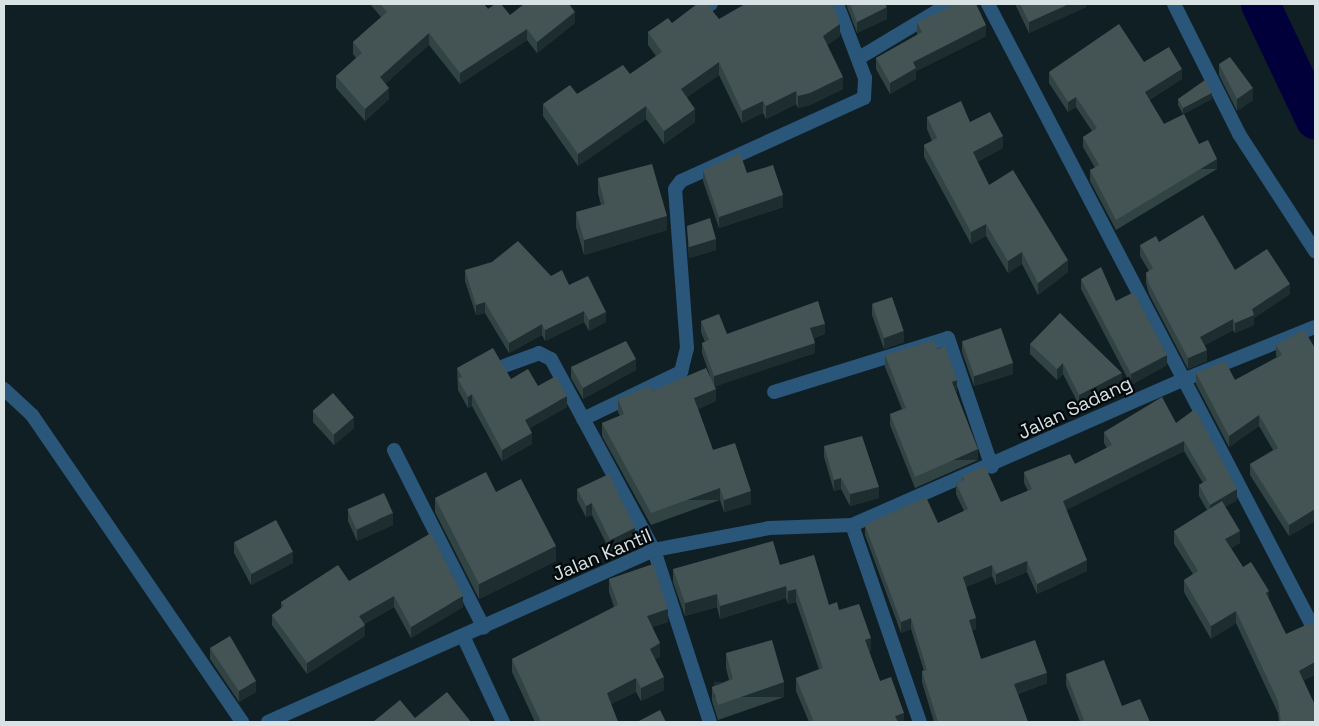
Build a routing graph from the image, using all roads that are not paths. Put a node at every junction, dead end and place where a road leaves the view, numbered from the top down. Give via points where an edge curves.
1 (836, 4) edge
2 (949, 4) edge
3 (988, 4) edge
4 (1174, 4) edge
5 (859, 58) junction
6 (1315, 251) edge
7 (1315, 328) edge
8 (504, 366) edge
9 (1183, 380) junction
10 (4, 390) edge
11 (774, 392) dead end
12 (583, 419) junction
13 (394, 450) dead end
14 (992, 467) junction
15 (852, 525) junction
16 (654, 550) junction
17 (484, 628) junction
18 (1315, 631) edge
19 (464, 638) junction
20 (242, 722) edge
21 (268, 722) edge
22 (503, 722) edge
23 (710, 722) edge
24 (920, 722) edge

1 - 5 street
2 - 5 street
3 - 9 street
4 - 6 street via 1239,134
5 - 12 street via 865,78 864,98 681,181 675,189 687,348 681,372
7 - 9 street, Jalan Sadang
8 - 12 street via 544,354
9 - 14 street, Jalan Sadang
9 - 18 street
10 - 20 street via 32,415
11 - 14 street via 948,338
12 - 16 street
13 - 17 street
14 - 15 street, Jalan Sadang
15 - 16 street, Jalan Kantil via 769,528
15 - 24 street
16 - 17 street, Jalan Kantil
16 - 23 street
17 - 19 street, Jalan Kantil
19 - 21 street, Jalan Kantil
19 - 22 street

